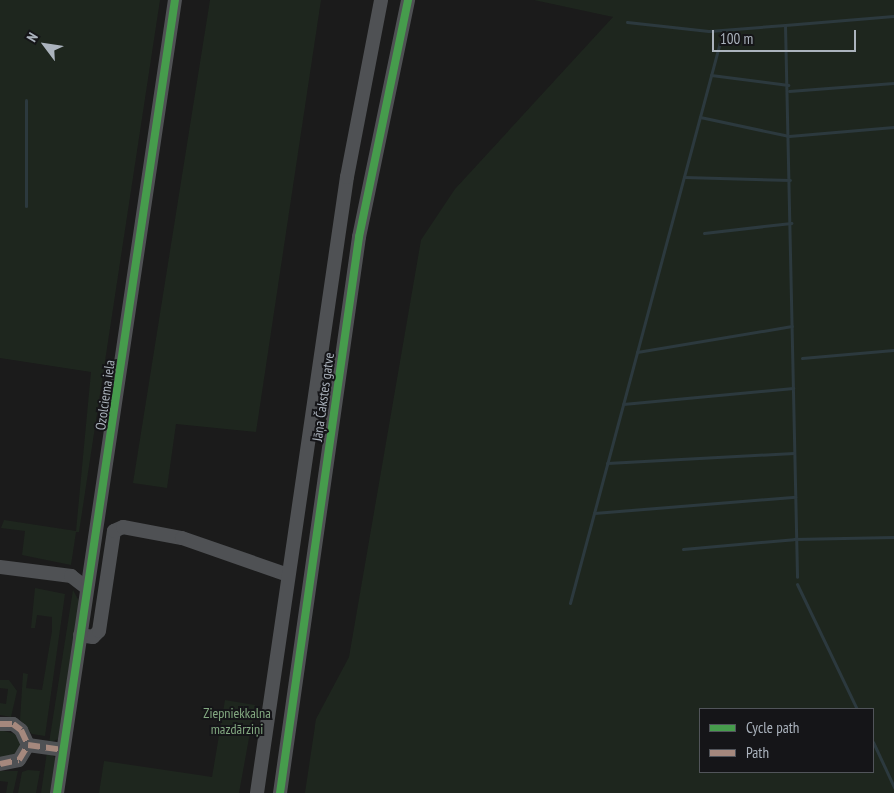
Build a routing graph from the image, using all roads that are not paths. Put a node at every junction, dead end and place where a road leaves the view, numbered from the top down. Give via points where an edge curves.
1 (174, 0) edge
2 (380, 0) edge
3 (408, 2) edge
4 (0, 567) edge
5 (288, 575) junction
6 (87, 588) junction
7 (80, 635) junction
8 (0, 724) edge
9 (28, 745) junction
10 (63, 750) junction
11 (0, 764) edge
12 (57, 793) edge
13 (257, 793) edge
14 (280, 793) edge

1 - 6 street, Ozolciema iela
2 - 5 street, Jāņa Čakstes gatve via 347,177
3 - 14 street, Jāņa Čakstes gatve via 359,237
4 - 6 street via 71,576
5 - 7 street via 182,538 123,527 114,531 98,631 93,637
5 - 13 street, Jāņa Čakstes gatve
6 - 7 street, Ozolciema iela
7 - 10 street, Ozolciema iela
8 - 9 street via 13,724 21,730
9 - 10 street
9 - 11 street via 19,760
10 - 12 street, Ozolciema iela

